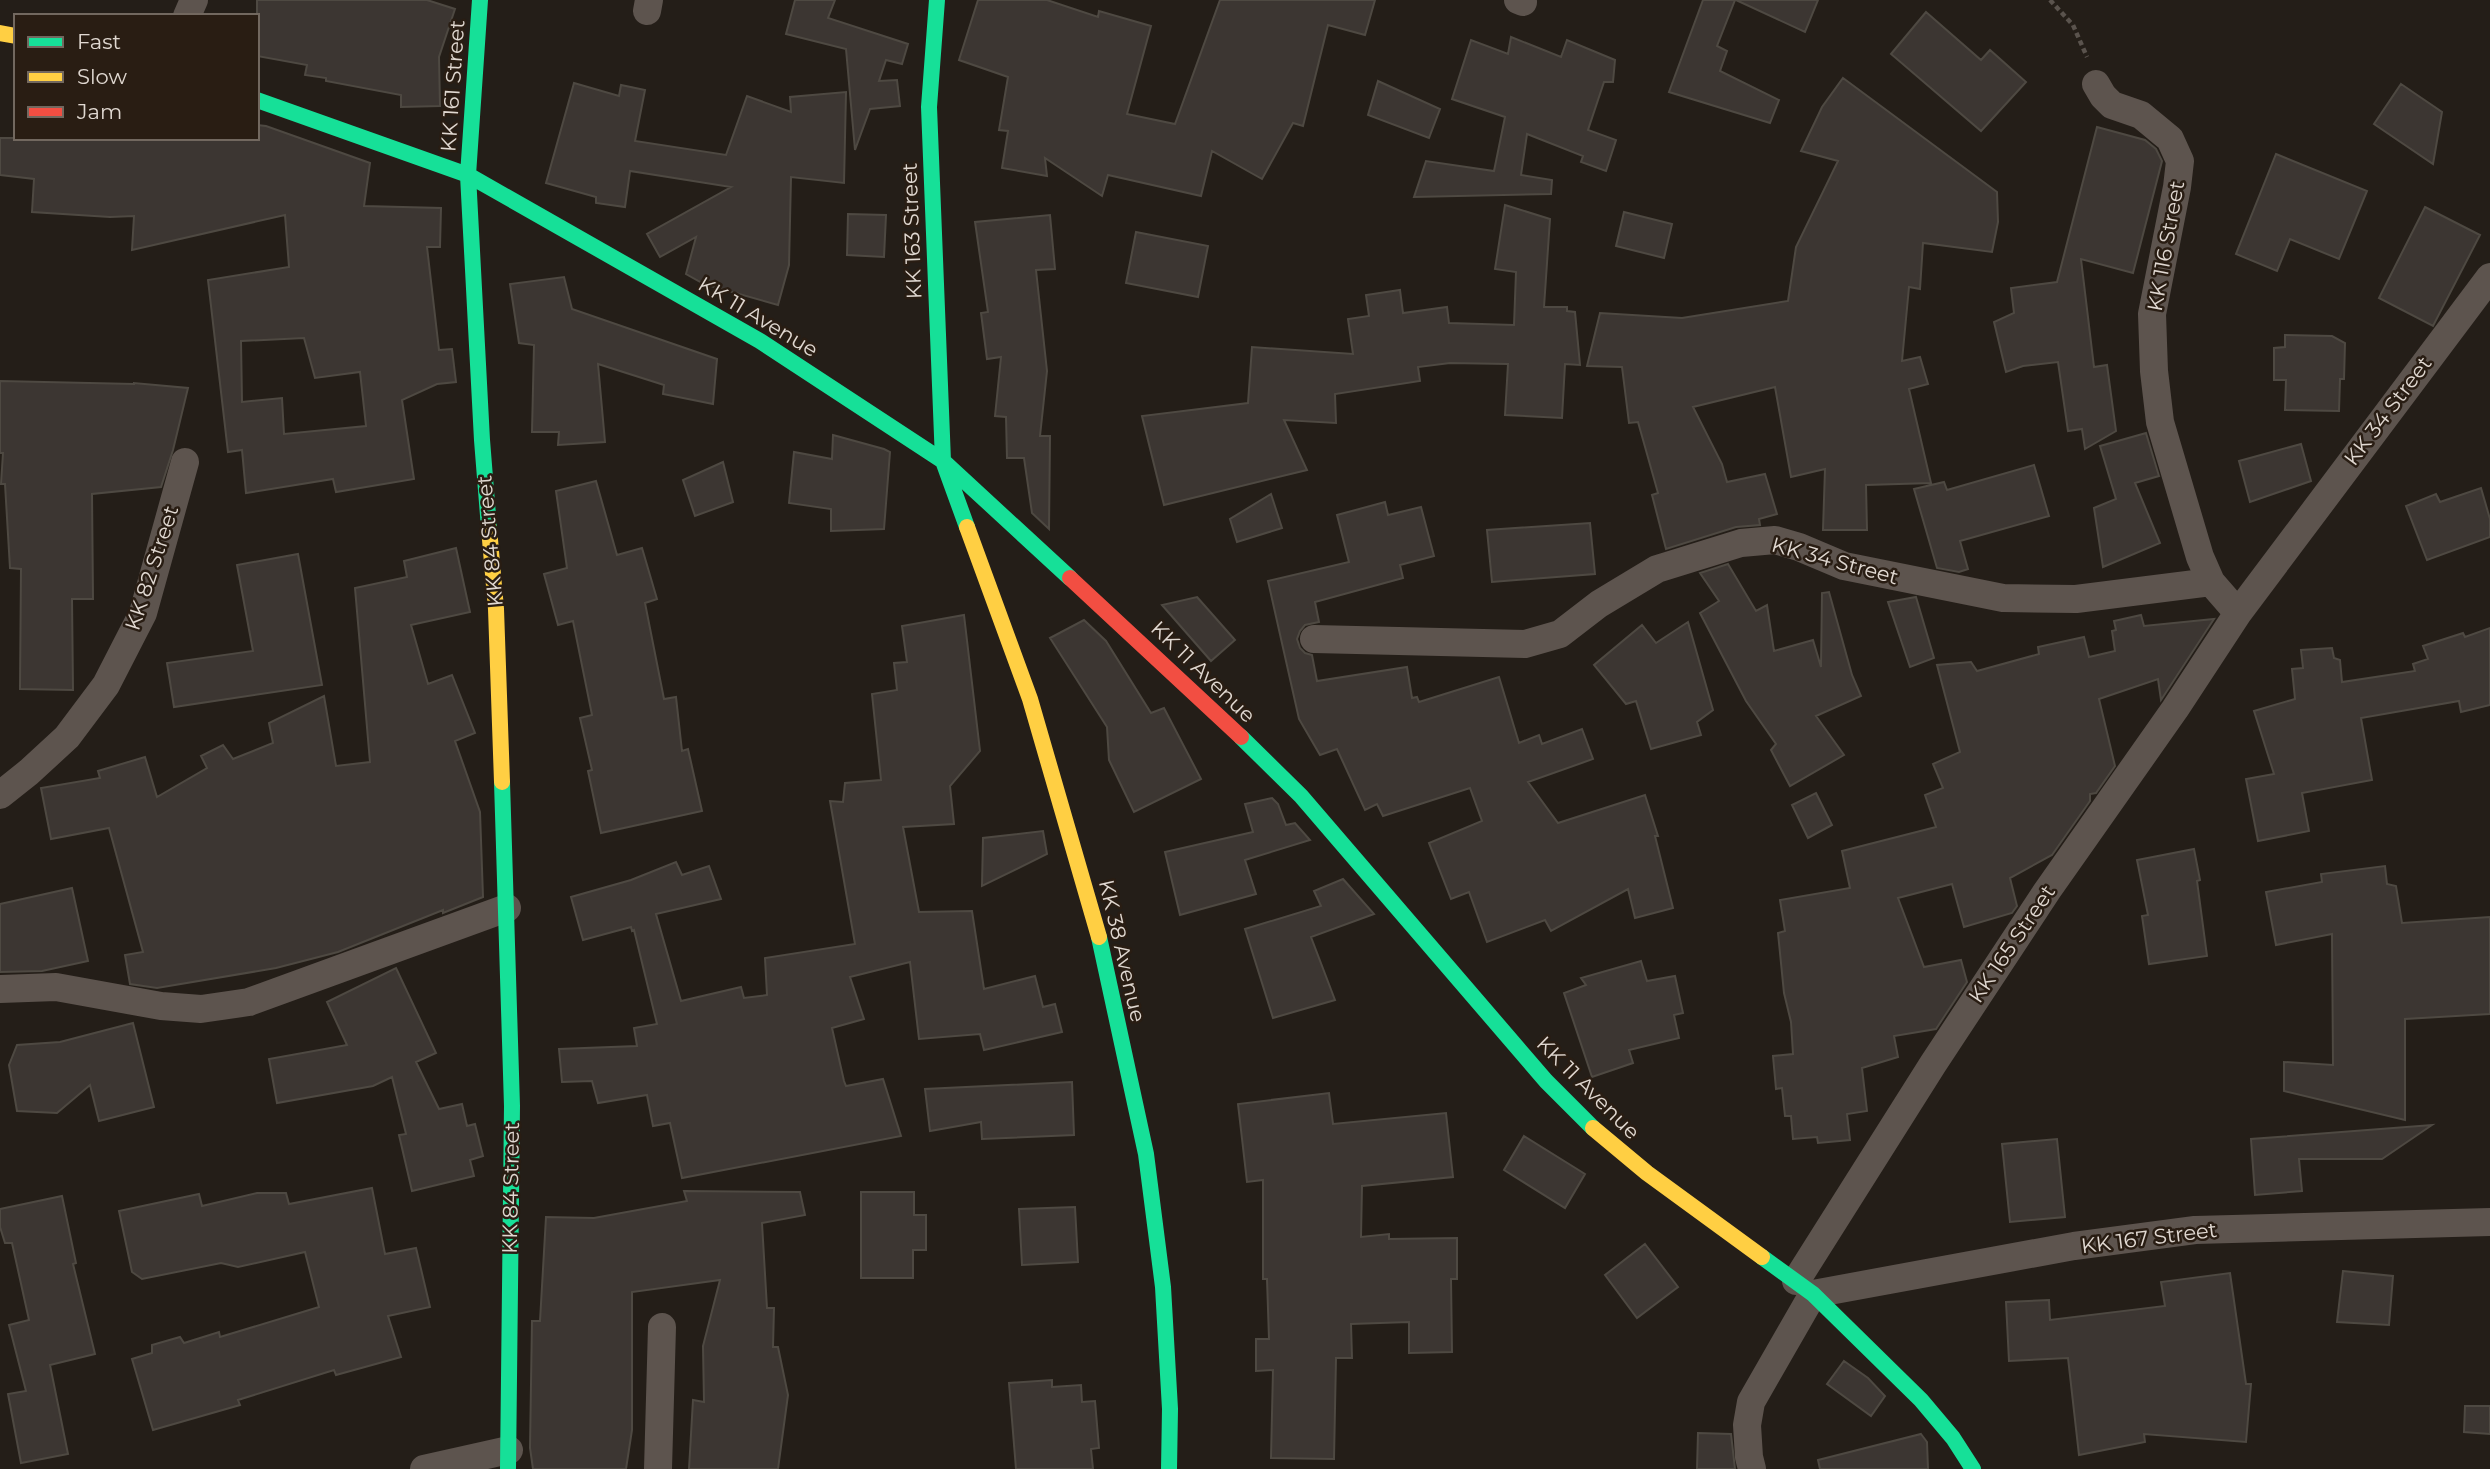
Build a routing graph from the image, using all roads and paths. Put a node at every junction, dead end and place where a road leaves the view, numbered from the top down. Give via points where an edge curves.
1 (480, 0) edge
2 (937, 0) edge
3 (2050, 0) edge
4 (2096, 84) joint
5 (259, 101) edge
6 (468, 175) junction
7 (2490, 277) edge
8 (943, 461) junction
9 (185, 462) dead end
10 (2211, 582) junction
11 (2238, 613) junction
12 (1314, 639) dead end
13 (0, 794) edge
14 (506, 908) junction
15 (0, 989) edge
16 (2490, 1222) edge
17 (1804, 1288) junction
18 (662, 1328) dead end
19 (508, 1459) edge
20 (424, 1469) edge
21 (659, 1469) edge
22 (1169, 1469) edge
23 (1752, 1469) edge
24 (1973, 1469) edge

1 - 6 street, KK 161 Street
2 - 8 street, KK 163 Street via 929,107
3 - 4 path via 2073,25
4 - 10 street, KK 116 Street via 2112,105 2141,115 2170,139 2180,161 2152,314 2154,371 2160,422
5 - 6 street, KK 11 Avenue
6 - 8 street, KK 11 Avenue via 760,341
6 - 14 street, KK 84 Street via 496,609
7 - 11 street, KK 34 Street
8 - 17 street, KK 11 Avenue via 1301,796 1546,1081 1600,1135
8 - 22 street, KK 38 Avenue via 1030,699 1097,929 1146,1154 1163,1287
9 - 13 street, KK 82 Street via 143,612 106,685 67,737
10 - 11 street, KK 116 Street
10 - 12 street, KK 34 Street via 2076,599 2003,598 1844,566 1775,540 1741,543 1657,569 1560,634 1542,641
11 - 17 street, KK 165 Street via 1933,1064
14 - 15 street via 249,1002 201,1009 57,987
14 - 19 street, KK 84 Street via 512,1107
16 - 17 street, KK 167 Street via 2195,1230
17 - 23 street, KK 165 Street via 1751,1402 1747,1425
17 - 24 street, KK 11 Avenue via 1921,1400
18 - 21 street
19 - 20 street

